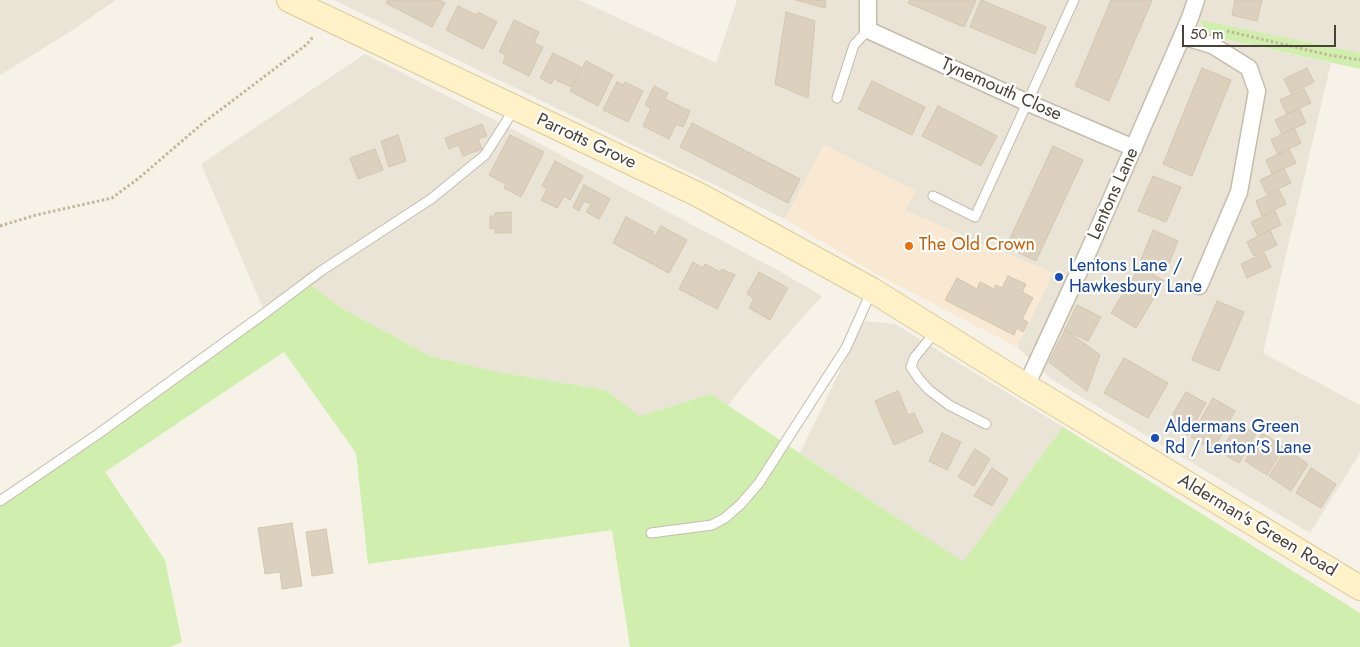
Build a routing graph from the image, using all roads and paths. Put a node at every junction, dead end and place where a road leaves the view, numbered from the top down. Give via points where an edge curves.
1 (289, 0) edge
2 (868, 0) edge
3 (1074, 0) edge
4 (1196, 0) edge
5 (868, 30) junction
6 (1226, 31) dead end
7 (317, 33) dead end
8 (1182, 36) junction
9 (1360, 60) edge
10 (837, 98) dead end
11 (1026, 102) junction
12 (515, 108) junction
13 (1134, 148) junction
14 (933, 196) dead end
15 (0, 226) edge
16 (1199, 286) dead end
17 (875, 292) junction
18 (937, 330) junction
19 (1026, 386) junction
20 (986, 424) dead end
21 (0, 502) edge
22 (651, 532) dead end
23 (1360, 588) edge

1 - 12 main road, Parrotts Grove
2 - 5 street
3 - 11 lane
4 - 8 street, Lentons Lane
5 - 10 lane via 854,45
5 - 11 street, Tynemouth Close
6 - 9 path
7 - 15 path via 112,198
8 - 13 street, Lentons Lane
8 - 16 street via 1212,45 1249,68 1257,91 1239,192
11 - 13 street, Tynemouth Close
11 - 14 lane via 975,216
12 - 17 main road, Parrotts Grove via 698,195
12 - 21 lane via 485,155 431,199 313,276 114,423
13 - 19 street, Lentons Lane
17 - 18 main road, Parrotts Grove
17 - 22 lane via 841,356 759,483 741,504 712,524
18 - 19 main road, Alderman's Green Road
18 - 20 lane via 911,366 929,390 949,405
19 - 23 main road, Alderman's Green Road

